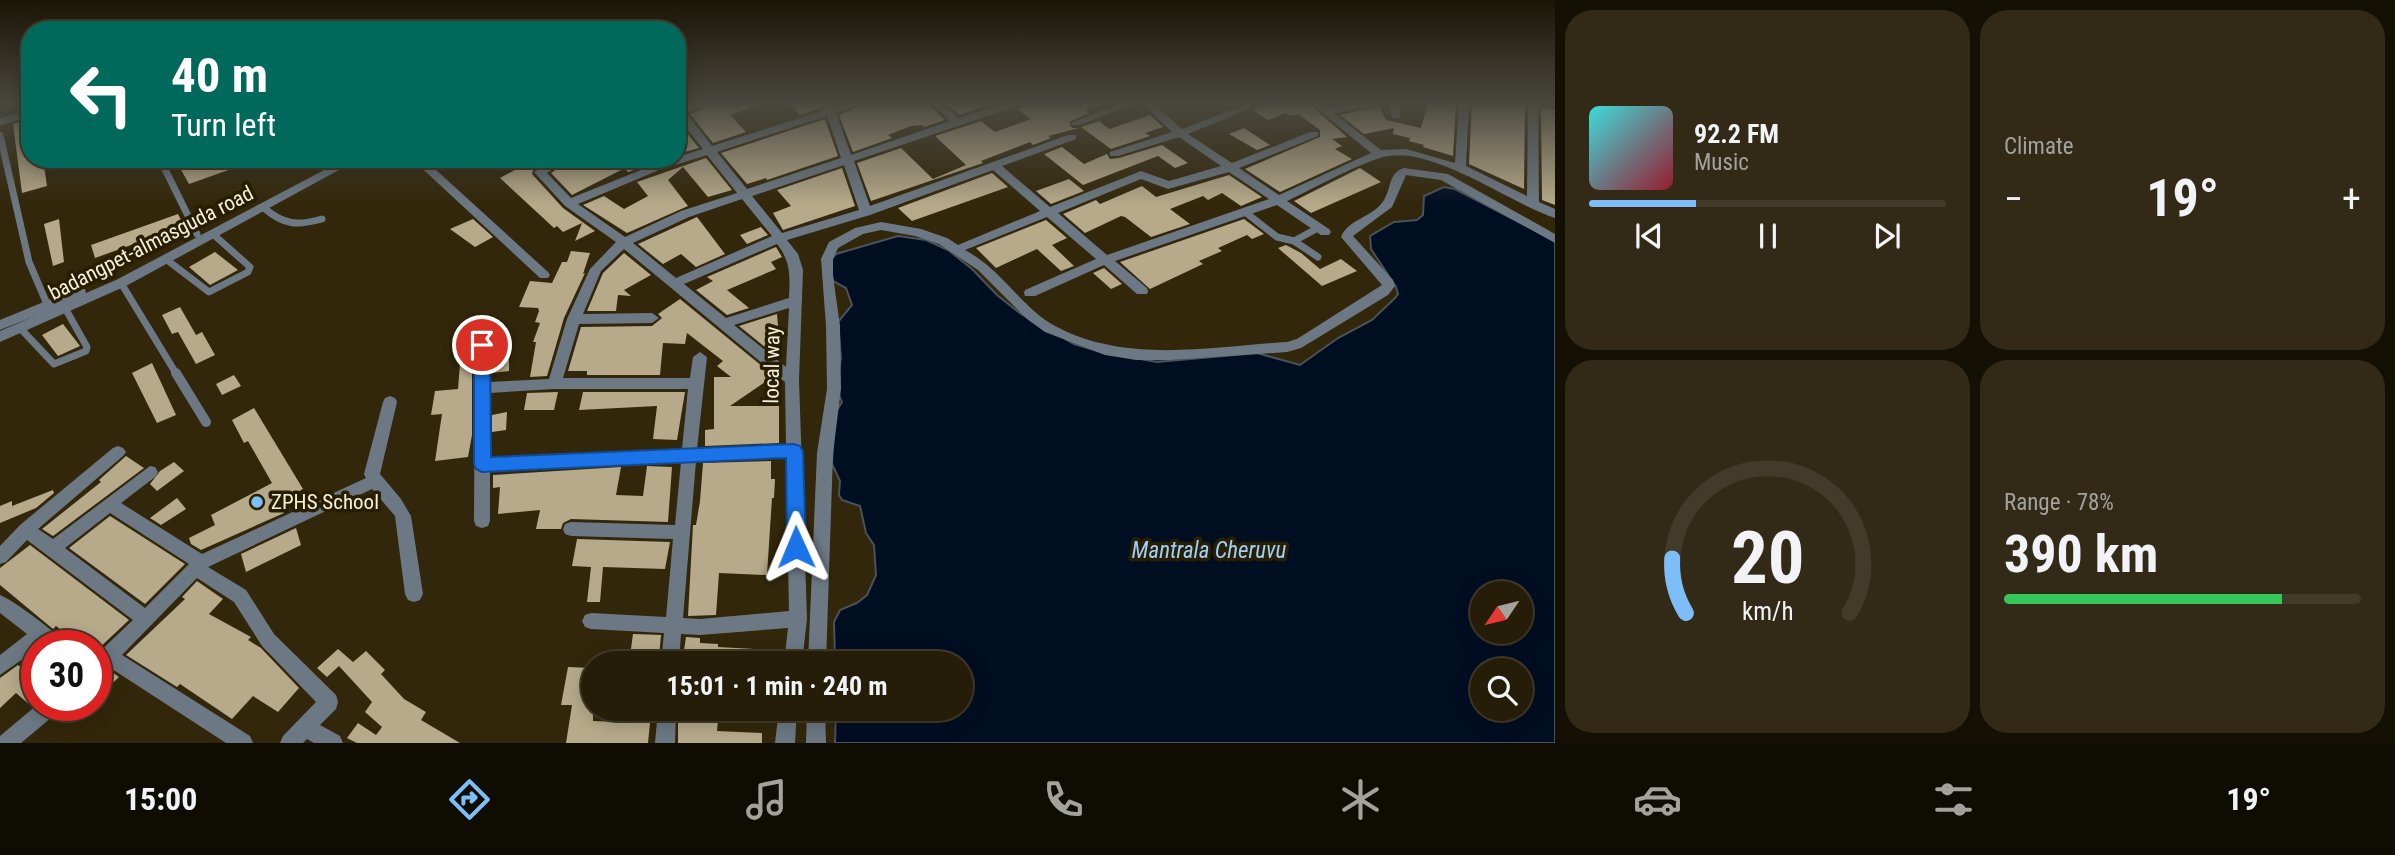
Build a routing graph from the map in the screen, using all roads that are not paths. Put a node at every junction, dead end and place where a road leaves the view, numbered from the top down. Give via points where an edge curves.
1 (0, 137) edge
2 (700, 137) edge
3 (745, 137) edge
4 (838, 137) edge
5 (912, 137) edge
6 (1072, 137) dead end
7 (1169, 137) edge
8 (1187, 137) edge
9 (1307, 137) edge
10 (1355, 137) edge
11 (1462, 137) edge
12 (1533, 137) edge
13 (710, 149) junction
14 (1114, 154) dead end
15 (686, 155) edge
16 (1376, 155) junction
17 (846, 160) junction
18 (993, 164) junction
19 (1232, 167) junction
20 (164, 168) edge
21 (320, 168) edge
22 (337, 168) edge
23 (426, 168) edge
24 (547, 168) edge
25 (643, 168) edge
26 (1460, 169) junction
27 (1398, 175) junction
28 (748, 194) junction
29 (1278, 200) junction
30 (569, 203) junction
31 (1532, 203) junction
32 (264, 208) junction
33 (866, 212) junction
34 (1245, 212) junction
35 (1046, 213) junction
36 (1555, 214) edge
37 (322, 219) dead end
38 (1322, 230) joint
39 (197, 234) junction
40 (214, 235) junction
41 (779, 238) junction
42 (1555, 239) edge
43 (1294, 241) junction
44 (624, 242) junction
45 (963, 246) dead end
46 (1318, 257) dead end
47 (167, 260) junction
48 (1105, 260) junction
49 (544, 275) dead end
50 (121, 283) junction
51 (673, 284) junction
52 (1142, 291) dead end
53 (1030, 293) dead end
54 (796, 301) junction
55 (47, 304) junction
56 (65, 309) junction
57 (652, 318) dead end
58 (575, 319) junction
59 (723, 324) junction
60 (0, 325) edge
61 (20, 328) junction
62 (0, 337) edge
63 (482, 345) dead end
64 (700, 357) dead end
65 (792, 380) junction
66 (696, 383) junction
67 (554, 384) junction
68 (484, 388) junction
69 (390, 402) dead end
70 (206, 422) dead end
71 (794, 451) junction
72 (118, 452) dead end
73 (687, 457) junction
74 (482, 464) junction
75 (150, 472) dead end
76 (374, 481) junction
77 (109, 504) junction
78 (482, 521) dead end
79 (571, 529) dead end
80 (26, 530) junction
81 (682, 532) junction
82 (53, 548) junction
83 (0, 557) edge
84 (198, 565) junction
85 (414, 594) dead end
86 (0, 603) edge
87 (146, 619) junction
88 (798, 619) junction
89 (591, 621) dead end
90 (672, 625) junction
91 (36, 630) edge
92 (671, 651) edge
93 (794, 651) edge
94 (817, 651) edge
95 (112, 654) edge
96 (21, 655) edge
97 (0, 666) edge
98 (112, 668) edge
99 (34, 721) edge
100 (666, 721) edge
101 (787, 721) edge
102 (816, 721) edge
103 (306, 728) junction
104 (12, 741) edge
105 (243, 743) edge
106 (290, 743) edge
107 (333, 743) edge
108 (665, 743) edge
109 (785, 743) edge
110 (816, 743) edge

1 - 55 lane via 29,262
2 - 13 street, local way
3 - 13 street
4 - 17 street
5 - 17 street
6 - 18 street
7 - 14 street
8 - 19 street
9 - 19 street
10 - 16 street
11 - 26 street
12 - 31 street
13 - 15 street
13 - 28 street, local way
16 - 26 street via 1406,152
16 - 27 street
16 - 29 street
17 - 28 street
17 - 33 street
18 - 33 street
18 - 35 street
19 - 29 street
19 - 35 street via 1168,185 1141,175
20 - 39 lane
21 - 39 street, badangpet-almasguda road
22 - 32 street, badangpet-almasguda road
23 - 49 street
24 - 30 street via 540,172
25 - 30 street
26 - 31 street
27 - 42 street via 1416,171 1444,177
27 - 94 street via 1395,197 1387,207 1347,237 1389,286 1301,343 1287,347 1170,355 1105,350 1032,316 982,267 943,241 881,226 833,245 827,276 834,389 825,453
28 - 41 street, local way
28 - 44 street via 685,214
29 - 34 street
29 - 38 street
30 - 44 street
31 - 36 street
32 - 37 lane via 288,226
32 - 40 street, badangpet-almasguda road
33 - 41 street
34 - 43 lane via 1277,237
34 - 48 street
35 - 45 street
35 - 48 street
38 - 43 lane
39 - 55 street, badangpet-almasguda road
40 - 47 street, badangpet-almasguda road
40 - 47 lane via 250,267 248,272 214,291 205,291
41 - 51 street
41 - 54 street, local way via 797,270
43 - 46 lane
44 - 51 street
44 - 58 street via 596,269
47 - 50 street, badangpet-almasguda road
48 - 52 street
48 - 53 street
50 - 56 street, badangpet-almasguda road
50 - 70 lane
51 - 59 street
54 - 59 street
54 - 65 street, local way
55 - 60 street, badangpet-almasguda road
56 - 61 street, badangpet-almasguda road
56 - 61 lane via 87,347 60,363 54,364
57 - 58 street
58 - 67 street
59 - 65 street
61 - 62 street, badangpet-almasguda road
63 - 68 street
64 - 66 street
65 - 71 street, local way
66 - 67 street
66 - 73 street
67 - 68 street
68 - 74 street
69 - 76 street via 372,467
71 - 73 street
71 - 88 street, local way
72 - 80 street
73 - 74 street
73 - 81 street
74 - 78 street
75 - 77 street
76 - 84 street
76 - 85 street via 403,516
77 - 82 street
77 - 84 street
79 - 81 street
80 - 82 street
80 - 83 street
81 - 90 street
82 - 87 street
84 - 87 street
84 - 103 street via 240,596 268,640 329,702
86 - 91 street
87 - 95 street
88 - 90 street
88 - 93 street, local way
89 - 90 street
90 - 92 street
96 - 97 street
98 - 105 street
99 - 104 street
100 - 108 street
101 - 109 street
102 - 110 street
103 - 106 street
103 - 107 street

